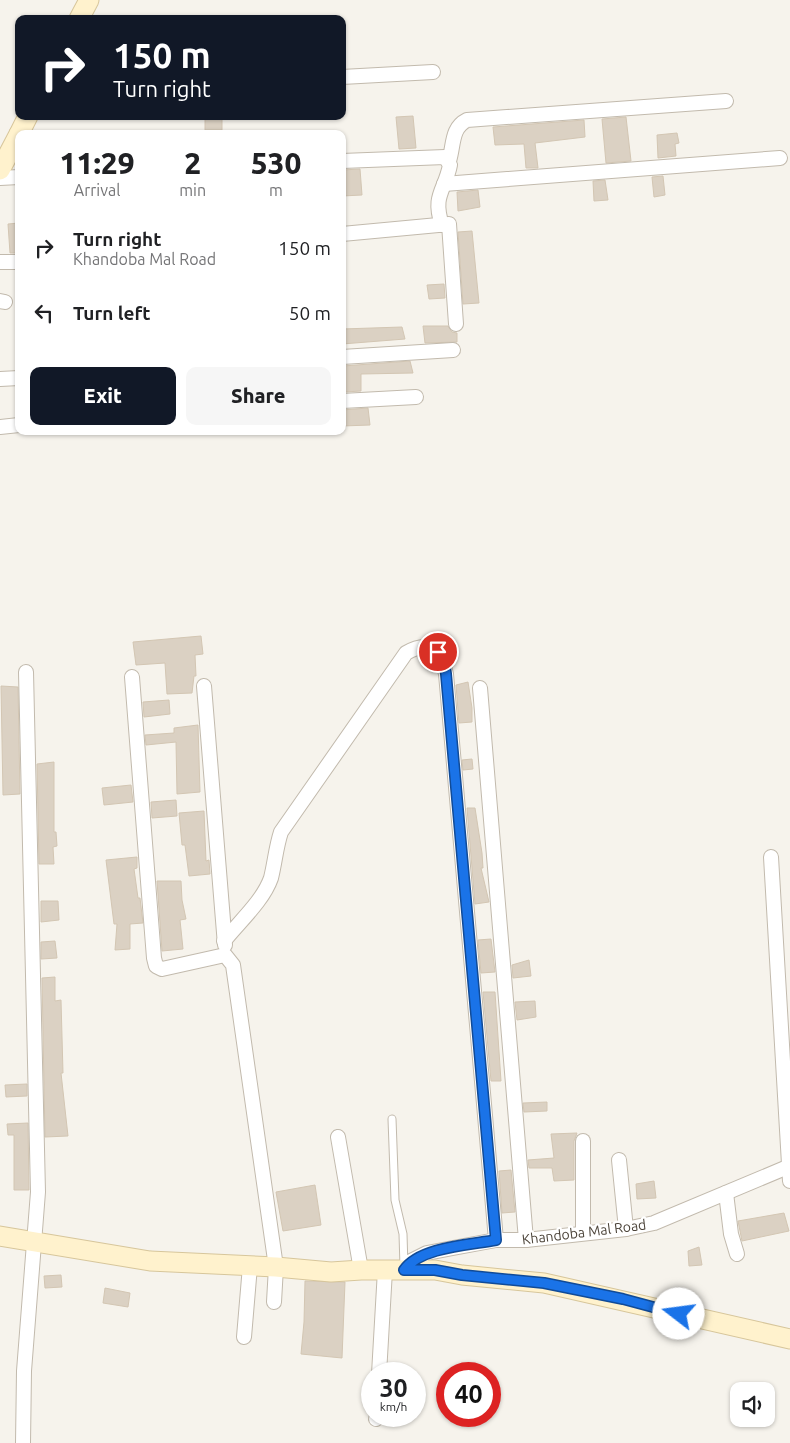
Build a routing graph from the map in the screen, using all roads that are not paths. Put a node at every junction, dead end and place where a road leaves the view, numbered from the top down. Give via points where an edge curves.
1 (89, 0) edge
2 (81, 15) edge
3 (433, 72) dead end
4 (346, 77) edge
5 (726, 101) dead end
6 (15, 142) edge
7 (780, 158) dead end
8 (346, 161) edge
9 (450, 161) junction
10 (0, 170) edge
11 (15, 177) edge
12 (0, 178) edge
13 (444, 184) junction
14 (442, 225) junction
15 (346, 234) edge
16 (0, 262) edge
17 (15, 262) edge
18 (456, 324) dead end
19 (453, 350) dead end
20 (346, 357) edge
21 (15, 378) edge
22 (0, 379) edge
23 (416, 397) dead end
24 (346, 401) edge
25 (15, 425) edge
26 (0, 427) edge
27 (26, 672) dead end
28 (132, 677) dead end
29 (204, 686) dead end
30 (480, 688) dead end
31 (771, 857) dead end
32 (225, 948) junction
33 (392, 1119) dead end
34 (338, 1137) dead end
35 (583, 1141) dead end
36 (619, 1160) dead end
37 (789, 1166) edge
38 (790, 1181) edge
39 (726, 1193) junction
40 (626, 1229) junction
41 (583, 1233) junction
42 (0, 1236) edge
43 (496, 1240) junction
44 (526, 1240) junction
45 (35, 1242) junction
46 (737, 1254) dead end
47 (250, 1266) junction
48 (276, 1267) junction
49 (361, 1270) junction
50 (385, 1270) junction
51 (404, 1270) junction
52 (274, 1302) dead end
53 (244, 1337) dead end
54 (790, 1339) edge
55 (380, 1362) edge
56 (23, 1443) edge

1 - 2 street
3 - 4 street
5 - 9 street via 467,120 458,124 455,131
6 - 10 street
7 - 13 street
8 - 9 street via 441,156
9 - 13 street
11 - 12 street
13 - 14 street via 438,203
14 - 15 street
14 - 18 street via 449,224
16 - 17 street
19 - 20 street
21 - 22 street
23 - 24 street
25 - 26 street
27 - 45 street via 38,1192
28 - 32 street via 156,966 162,969
29 - 32 street
30 - 44 street
31 - 37 street
32 - 43 street via 271,878 281,832 406,653 426,646 438,652 444,661 446,674
32 - 48 street via 233,965
33 - 51 lane via 395,1200 403,1234
34 - 49 street
35 - 41 street
36 - 40 street
37 - 38 street
37 - 39 street, Khandoba Mal Road
39 - 40 street, Khandoba Mal Road via 670,1218
39 - 46 street
40 - 41 street, Khandoba Mal Road
41 - 44 street, Khandoba Mal Road
42 - 45 street
43 - 44 street, Khandoba Mal Road
43 - 51 street, Khandoba Mal Road via 427,1253 409,1262
45 - 47 street via 150,1261
45 - 56 street via 24,1371
47 - 48 street
47 - 53 street
48 - 49 street via 331,1272
48 - 52 street
49 - 50 street
50 - 51 street
50 - 55 street
51 - 54 street via 435,1270 544,1283

